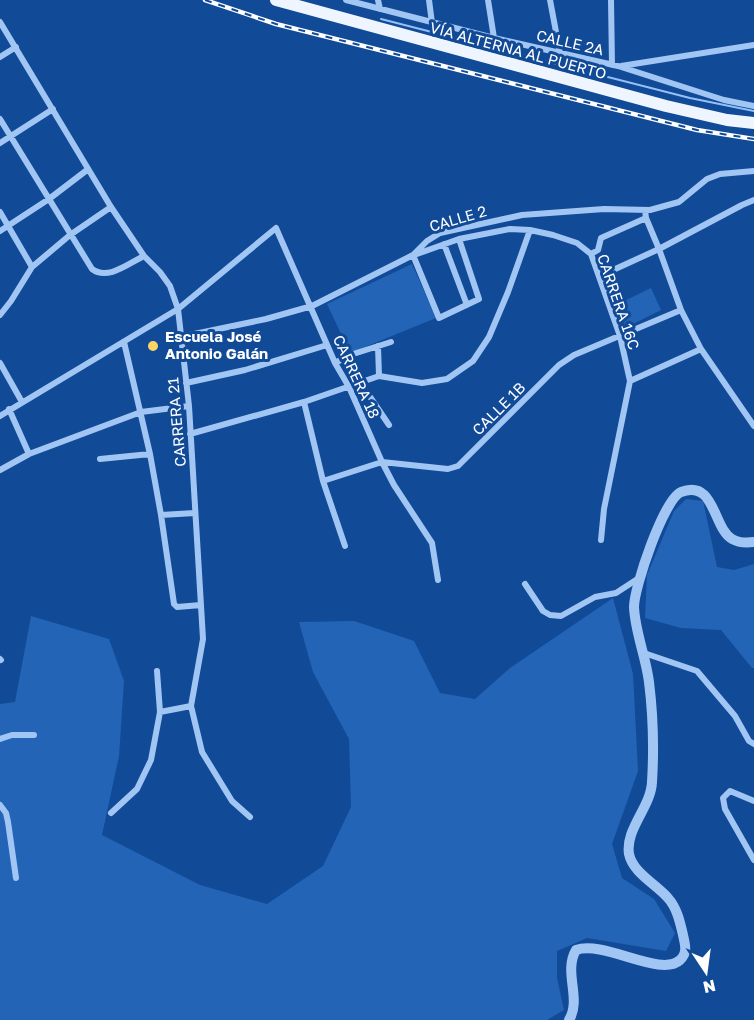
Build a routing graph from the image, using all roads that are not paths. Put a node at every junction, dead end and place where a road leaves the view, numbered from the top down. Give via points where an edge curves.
1 (276, 0) edge
2 (346, 0) edge
3 (378, 0) edge
4 (430, 0) edge
5 (488, 0) edge
6 (550, 0) edge
7 (611, 0) edge
8 (380, 9) junction
9 (0, 22) edge
10 (432, 22) junction
11 (494, 38) junction
12 (754, 45) edge
13 (16, 47) junction
14 (560, 53) junction
15 (0, 57) edge
16 (615, 65) junction
17 (754, 106) edge
18 (52, 109) junction
19 (0, 119) edge
20 (754, 123) edge
21 (11, 136) junction
22 (0, 143) edge
23 (87, 170) junction
24 (754, 171) edge
25 (49, 199) junction
26 (754, 200) edge
27 (111, 207) junction
28 (645, 210) junction
29 (0, 212) edge
30 (646, 218) junction
31 (8, 226) junction
32 (530, 230) junction
33 (0, 231) edge
34 (70, 235) junction
35 (459, 239) junction
36 (444, 244) junction
37 (659, 249) junction
38 (591, 254) junction
39 (144, 255) junction
40 (413, 255) junction
41 (32, 267) junction
42 (600, 276) junction
43 (467, 304) junction
44 (312, 306) junction
45 (178, 309) junction
46 (681, 310) junction
47 (0, 315) edge
48 (620, 336) junction
49 (180, 337) junction
50 (124, 342) junction
51 (391, 342) dead end
52 (327, 345) junction
53 (378, 346) junction
54 (701, 349) junction
55 (0, 363) edge
56 (335, 363) junction
57 (379, 376) junction
58 (630, 381) junction
59 (360, 382) junction
60 (186, 383) junction
61 (349, 387) junction
62 (22, 402) junction
63 (304, 402) junction
64 (189, 406) junction
65 (9, 409) junction
66 (141, 412) junction
67 (0, 416) edge
68 (389, 425) dead end
69 (754, 426) edge
70 (190, 434) junction
71 (29, 454) junction
72 (150, 454) junction
73 (100, 459) dead end
74 (382, 462) junction
75 (0, 470) edge
76 (323, 481) junction
77 (195, 513) junction
78 (161, 515) junction
79 (601, 540) dead end
80 (754, 542) edge
81 (345, 546) dead end
82 (639, 577) junction
83 (438, 580) dead end
84 (525, 584) dead end
85 (201, 605) junction
86 (644, 653) junction
87 (157, 671) dead end
88 (191, 706) junction
89 (160, 712) junction
90 (34, 735) dead end
91 (0, 739) edge
92 (754, 744) edge
93 (754, 801) edge
94 (0, 805) edge
95 (111, 813) dead end
96 (250, 817) dead end
97 (754, 860) edge
98 (16, 878) dead end
99 (569, 1020) edge

1 - 20 main road, VÍA ALTERNA AL PUERTO via 666,106
2 - 8 street, CALLE 2A
3 - 8 street
4 - 10 street
5 - 11 street
6 - 14 street
7 - 16 street
8 - 10 street, CALLE 2A
9 - 13 street, CARRERA 21
10 - 11 street, CALLE 2A
11 - 14 street, CALLE 2A
12 - 16 street
13 - 15 street
13 - 18 street, CARRERA 21
14 - 16 street, CALLE 2A
16 - 17 street, CALLE 2A
18 - 21 street
18 - 23 street, CARRERA 21
19 - 21 street
21 - 22 street
21 - 25 street
23 - 25 street
23 - 27 street, CARRERA 21
24 - 28 street, CALLE 2 via 720,174 707,179 679,202
25 - 31 street
25 - 34 street
26 - 37 street
27 - 34 street
27 - 39 street, CARRERA 21
28 - 30 street
28 - 40 street, CALLE 2 via 522,215 440,233
29 - 31 street
30 - 37 street
30 - 38 street via 602,238 598,250
31 - 33 street
31 - 41 street
32 - 35 street, CARRERA 16C via 510,229
32 - 38 street, CARRERA 16C via 577,243
32 - 57 street via 489,337 472,361 447,379 434,382
34 - 39 street via 92,269 105,274
34 - 41 street
35 - 36 street, CARRERA 16C
35 - 43 street via 479,299
36 - 40 street, CARRERA 16C
36 - 43 street
37 - 42 street
37 - 46 street
38 - 42 street, CARRERA 16C
39 - 45 street, CARRERA 21 via 170,286
40 - 43 street via 439,318
40 - 44 street, CALLE 2
41 - 47 street
42 - 48 street, CARRERA 16C
44 - 45 street, CARRERA 18 via 276,228
44 - 49 street, CALLE 2
44 - 52 street, CARRERA 18
45 - 49 street, CARRERA 21
45 - 50 street
46 - 48 street, CALLE 1B
46 - 54 street
48 - 58 street, CARRERA 16C
48 - 74 street, CALLE 1B via 559,365 458,466 448,469
49 - 60 street, CARRERA 21
50 - 62 street
50 - 66 street
51 - 53 street
52 - 56 street, CARRERA 18
52 - 60 street
53 - 56 street
53 - 57 street
54 - 58 street
54 - 69 street
55 - 62 street
56 - 61 street, CARRERA 18
57 - 59 street
58 - 79 street, CARRERA 16C
59 - 61 street
59 - 68 street
60 - 64 street, CARRERA 21
61 - 63 street
61 - 74 street, CARRERA 18
62 - 65 street
63 - 70 street
63 - 76 street
64 - 66 street
64 - 70 street, CARRERA 21
65 - 67 street
65 - 71 street
66 - 71 street
66 - 72 street
70 - 77 street, CARRERA 21
71 - 75 street
72 - 73 street
72 - 78 street
74 - 76 street, CALLE 1B
74 - 83 street, CARRERA 18 via 432,543
76 - 81 street
77 - 78 street
77 - 85 street, CARRERA 21
78 - 85 street via 174,604
80 - 82 street via 732,539 704,495 683,491 669,503
82 - 84 street via 616,593 595,597 561,616 543,611
82 - 86 street via 634,605
85 - 88 street, CARRERA 21 via 203,639
86 - 92 street via 697,671
86 - 99 street via 651,707 652,783 632,835 629,855 675,908 685,954 676,963 660,965 601,948 576,950 571,958 574,1010
87 - 89 street
88 - 89 street
88 - 96 street, CARRERA 21 via 202,752 232,801
89 - 95 street via 150,760 137,789
90 - 91 street
93 - 97 street via 730,791 723,798 729,817
94 - 98 street via 8,822

